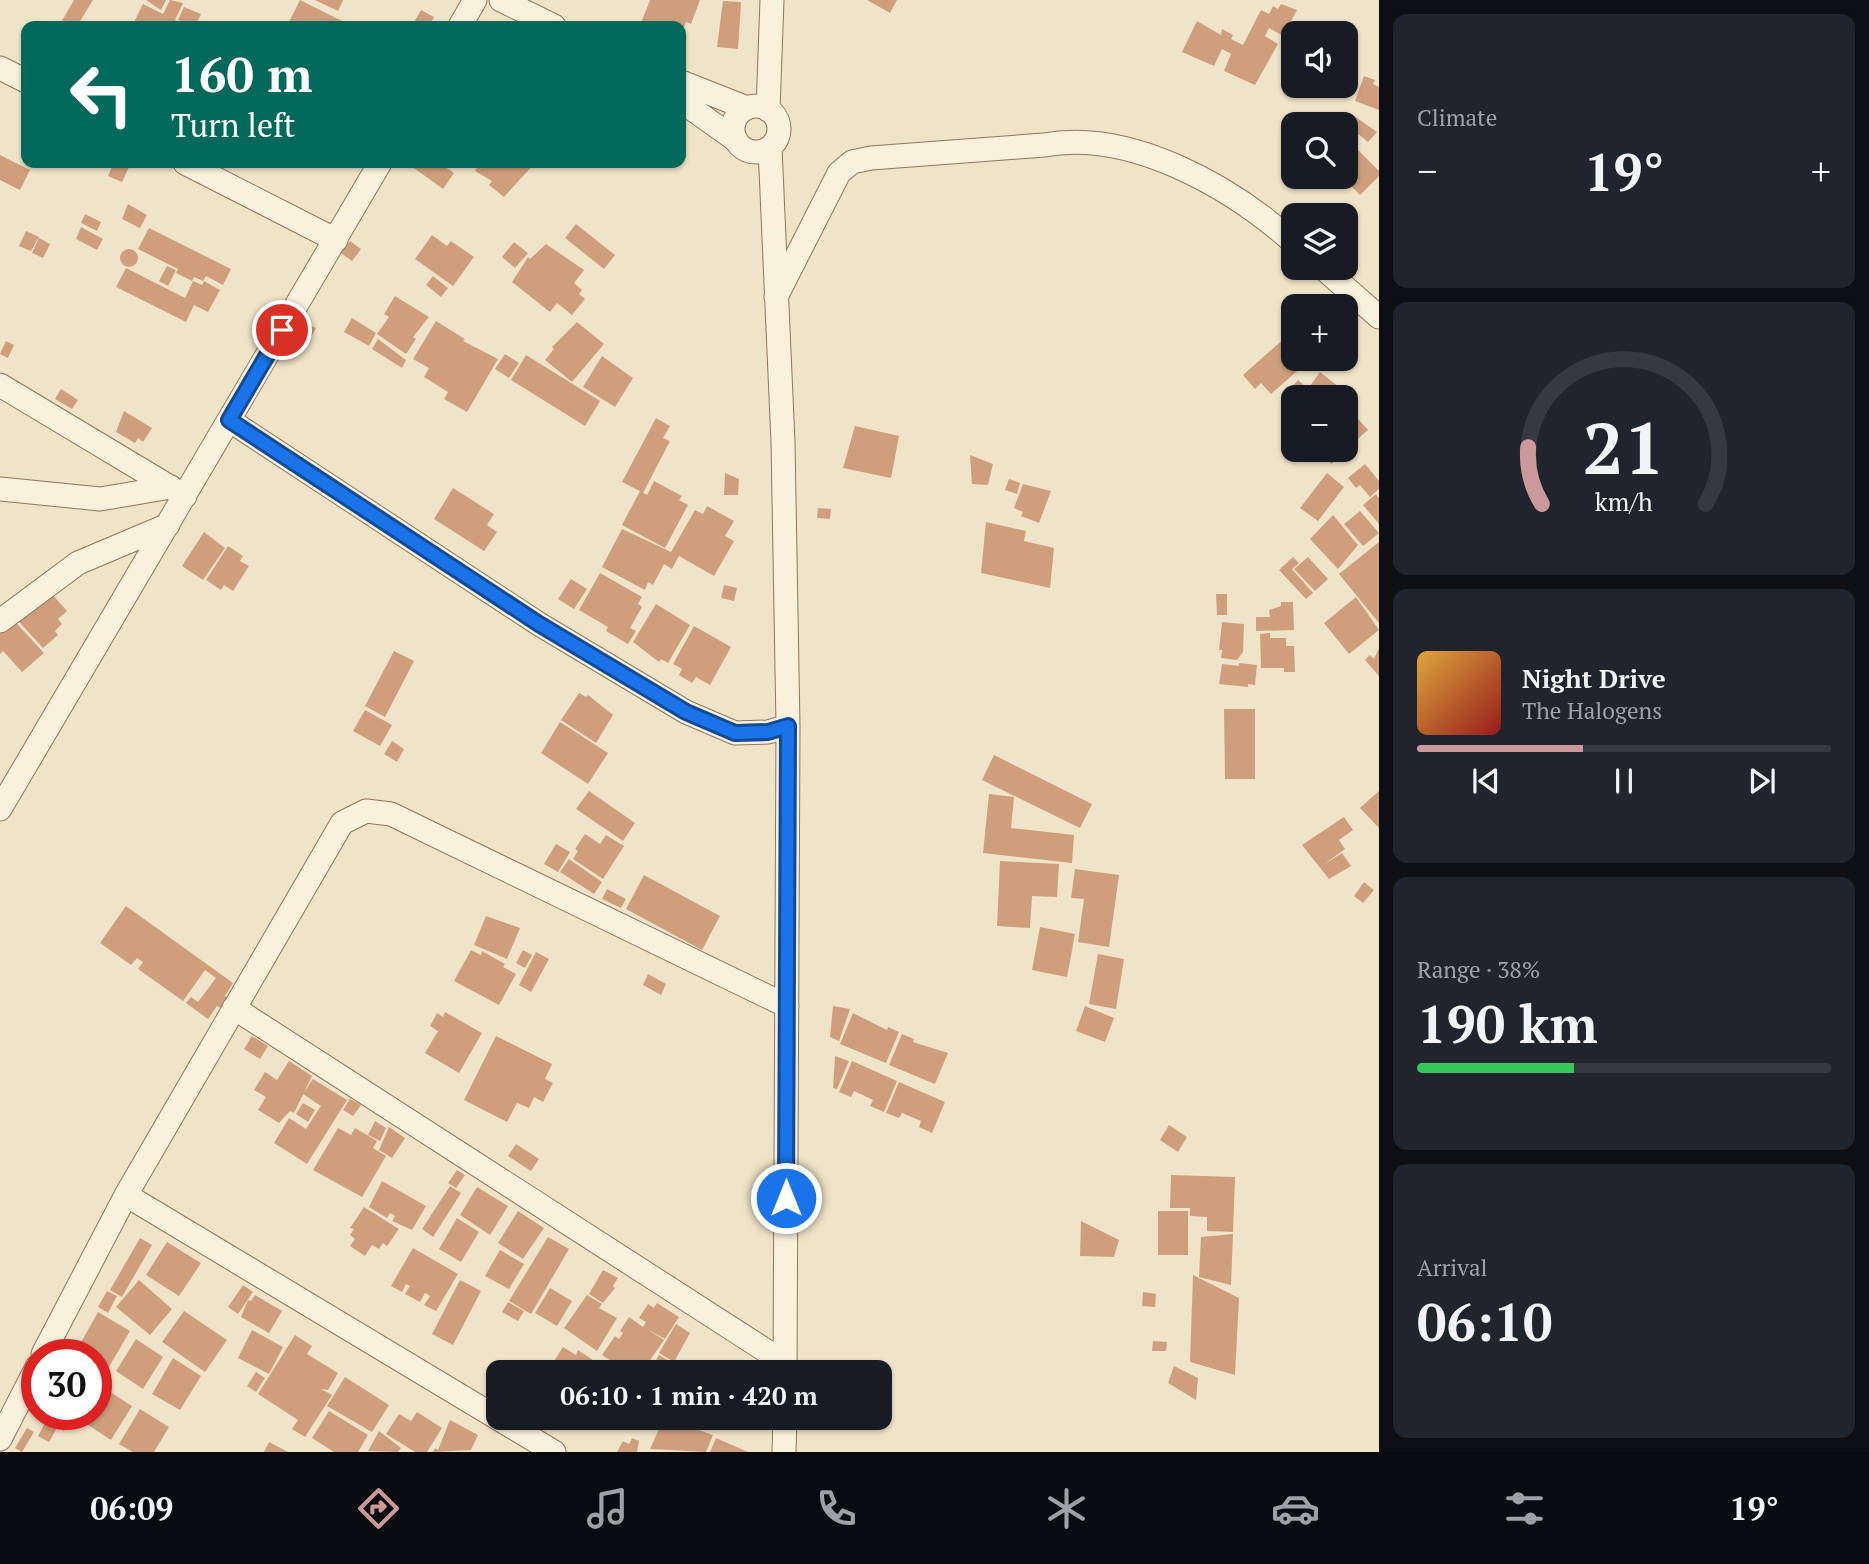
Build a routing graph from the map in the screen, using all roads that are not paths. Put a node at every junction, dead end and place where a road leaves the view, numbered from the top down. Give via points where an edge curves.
1 (475, 0) edge
2 (772, 0) edge
3 (506, 1) edge
4 (463, 21) edge
5 (544, 21) edge
6 (0, 68) edge
7 (21, 78) edge
8 (686, 84) edge
9 (686, 105) edge
10 (757, 109) junction
11 (736, 140) junction
12 (770, 147) junction
13 (196, 168) edge
14 (377, 168) edge
15 (1281, 231) edge
16 (335, 240) junction
17 (1337, 280) edge
18 (776, 297) junction
19 (1379, 317) edge
20 (0, 385) edge
21 (229, 420) junction
22 (0, 489) edge
23 (178, 492) junction
24 (168, 525) junction
25 (0, 621) edge
26 (788, 726) junction
27 (0, 809) edge
28 (787, 1006) junction
29 (234, 1008) junction
30 (126, 1195) junction
31 (51, 1339) edge
32 (773, 1360) edge
33 (785, 1360) edge
34 (21, 1398) edge
35 (785, 1430) edge
36 (0, 1439) edge
37 (554, 1452) edge
38 (785, 1452) edge

1 - 4 street
2 - 10 street
3 - 5 street
6 - 7 street
8 - 10 street
9 - 11 street
10 - 11 street via 736,118
10 - 12 street via 779,128
11 - 12 street via 748,150
12 - 18 street
13 - 16 street
14 - 16 street
15 - 18 street via 1185,171 1101,142 1070,140 871,158 852,162 839,173
16 - 21 street
17 - 19 street
18 - 26 street
20 - 23 street
21 - 23 street
21 - 26 street via 539,624 686,712 735,733
22 - 23 street via 100,499
23 - 24 street
24 - 25 street via 78,563
24 - 27 street
26 - 28 street
28 - 29 street via 391,814 366,811 342,823
28 - 33 street
29 - 30 street
29 - 32 street
30 - 31 street
30 - 37 street
34 - 36 street
35 - 38 street

